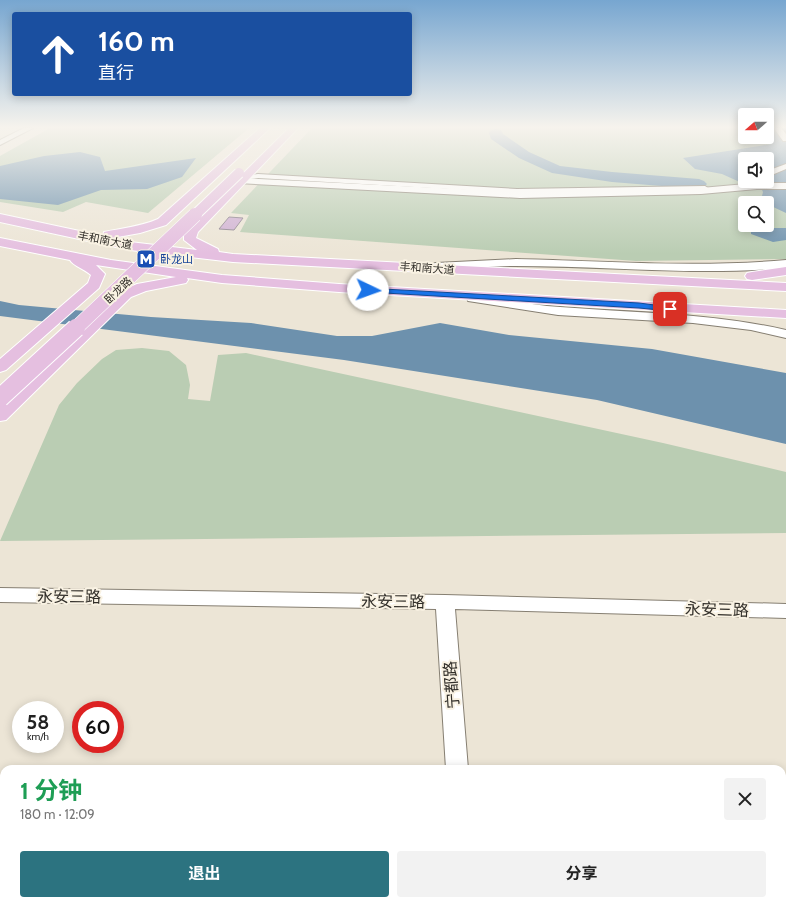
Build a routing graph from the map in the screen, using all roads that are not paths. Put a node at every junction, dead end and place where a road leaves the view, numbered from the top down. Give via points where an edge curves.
1 (219, 170) edge
2 (242, 170) edge
3 (244, 170) edge
4 (245, 170) edge
5 (238, 176) junction
6 (738, 182) edge
7 (786, 186) edge
8 (703, 190) junction
9 (0, 218) edge
10 (89, 237) junction
11 (0, 242) edge
12 (68, 256) junction
13 (234, 258) junction
14 (786, 264) edge
15 (420, 268) junction
16 (786, 271) edge
17 (222, 279) junction
18 (685, 282) junction
19 (786, 287) edge
20 (455, 295) junction
21 (639, 306) junction
22 (786, 314) edge
23 (786, 325) edge
24 (786, 334) edge
25 (0, 367) edge
26 (0, 385) edge
27 (0, 398) edge
28 (0, 416) edge
29 (0, 595) edge
30 (445, 602) junction
31 (786, 611) edge
32 (456, 765) edge

1 - 10 main road via 162,222 145,230
2 - 5 main road, 卧龙路
3 - 5 main road, 卧龙路
4 - 5 main road, 卧龙路
5 - 8 street via 520,195
5 - 13 main road, 卧龙路 via 190,235 190,240 203,248
5 - 26 main road, 卧龙路
5 - 27 main road, 卧龙路, bridge
6 - 8 street
7 - 8 street
9 - 10 main road, 丰和南大道
10 - 13 main road, 丰和南大道 via 130,246
11 - 12 main road, 丰和南大道
12 - 17 main road, 丰和南大道
12 - 25 main road, 卧龙路 via 90,266 98,274 94,285
13 - 15 main road, 丰和南大道
14 - 15 main road via 748,268 686,268 526,262
15 - 18 main road, 丰和南大道
16 - 18 main road
17 - 20 main road, 丰和南大道
17 - 28 main road, 卧龙路 via 160,282 126,294
18 - 19 main road, 丰和南大道
20 - 21 main road, 丰和南大道
20 - 24 main road via 558,311 693,318
21 - 22 main road, 丰和南大道
21 - 23 main road
29 - 30 street, 永安三路
30 - 31 street, 永安三路
30 - 32 street, 宁都路

